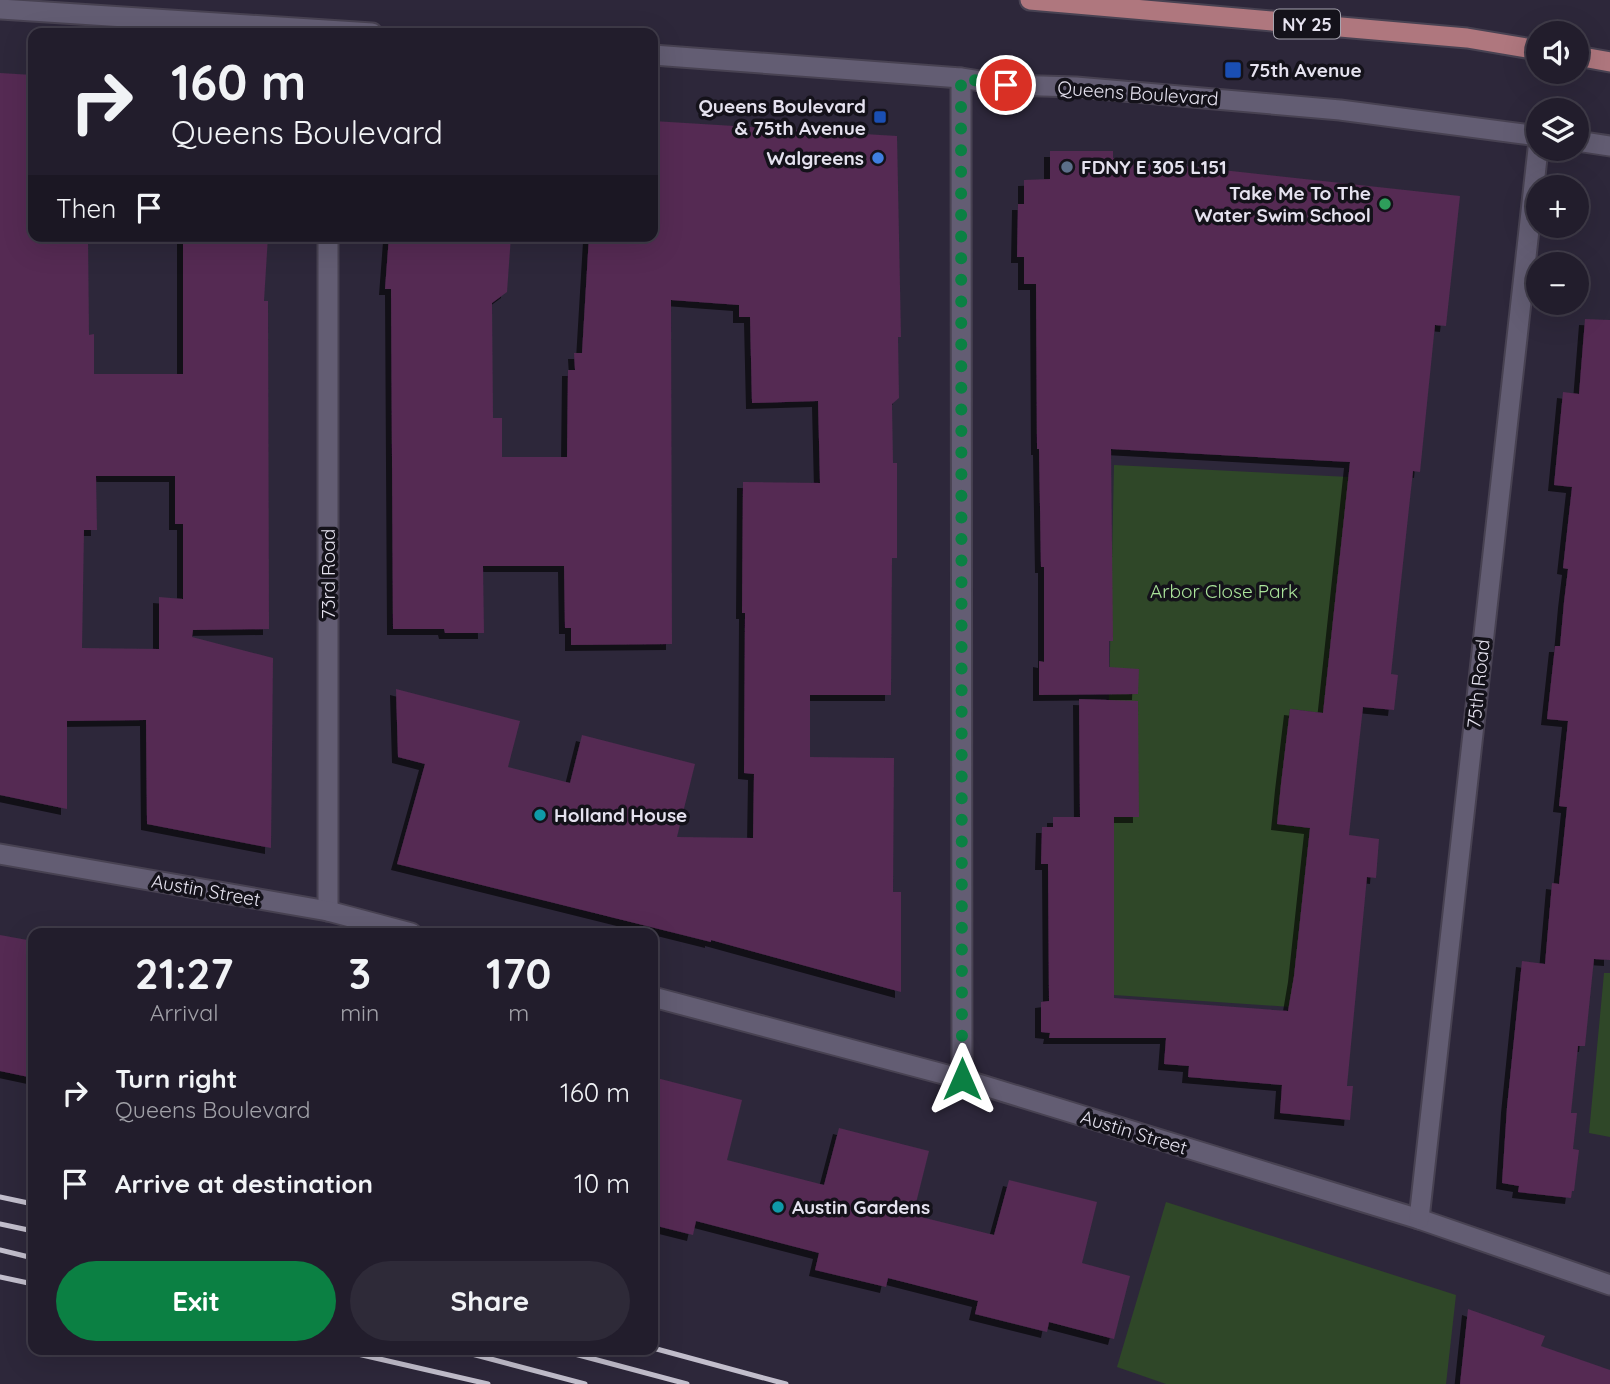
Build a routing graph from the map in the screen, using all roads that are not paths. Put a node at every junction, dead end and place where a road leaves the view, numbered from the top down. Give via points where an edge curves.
1 (1030, 0) edge
2 (0, 9) edge
3 (271, 28) edge
4 (1526, 48) edge
5 (658, 55) edge
6 (1589, 58) edge
7 (1610, 62) edge
8 (961, 78) junction
9 (1526, 133) edge
10 (1589, 143) edge
11 (1610, 146) edge
12 (1537, 161) edge
13 (328, 242) edge
14 (0, 854) edge
15 (328, 911) junction
16 (392, 928) edge
17 (658, 998) edge
18 (962, 1079) junction
19 (1419, 1219) junction
20 (1610, 1285) edge

1 - 4 main road, NY 25 via 1468,38
2 - 3 street
5 - 8 street, Queens Boulevard
6 - 7 main road
8 - 9 street, Queens Boulevard via 1340,110
8 - 18 street
10 - 11 street
12 - 19 street, 75th Road
13 - 15 street, 73rd Road
14 - 15 street, Austin Street
15 - 16 street, Austin Street
17 - 18 street, Austin Street
18 - 19 street, Austin Street
19 - 20 street, Austin Street

